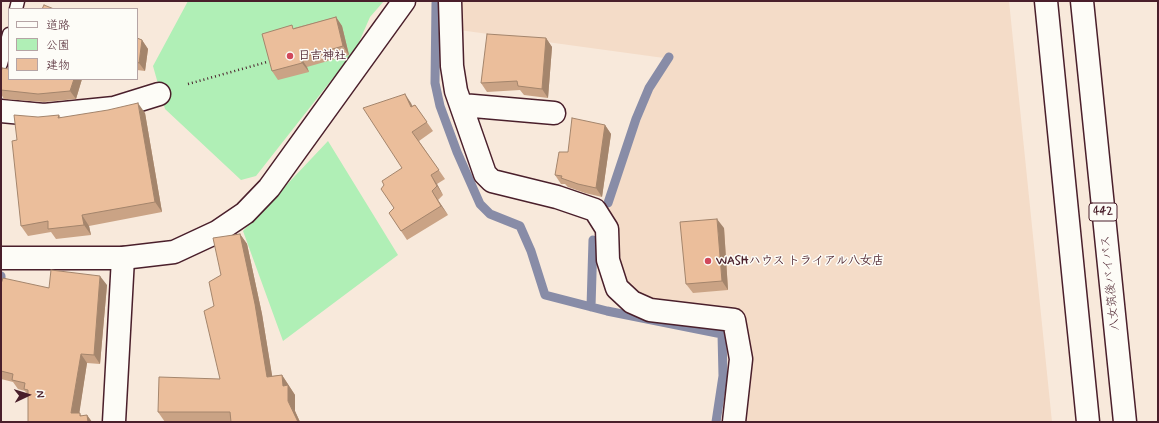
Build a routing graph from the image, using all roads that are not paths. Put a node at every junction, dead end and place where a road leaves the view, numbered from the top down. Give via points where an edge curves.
1 (404, 1) edge
2 (450, 1) edge
3 (1046, 1) edge
4 (1082, 1) edge
5 (8, 38) edge
6 (1, 64) edge
7 (159, 94) dead end
8 (462, 105) junction
9 (1, 111) edge
10 (554, 113) dead end
11 (3, 258) edge
12 (123, 258) junction
13 (114, 422) edge
14 (734, 422) edge
15 (1088, 422) edge
16 (1125, 422) edge

1 - 12 main road via 268,188 245,213 217,232 174,252
2 - 8 main road via 452,66 456,91
3 - 15 main road
4 - 16 main road, 八女筑後バイパス / 442
5 - 6 lane
7 - 9 main road via 114,108 44,115
8 - 10 main road
8 - 14 main road via 485,174 492,181 557,197 594,210 607,229 608,260 617,288 632,302 650,310 734,320 741,358
11 - 12 main road
12 - 13 main road

